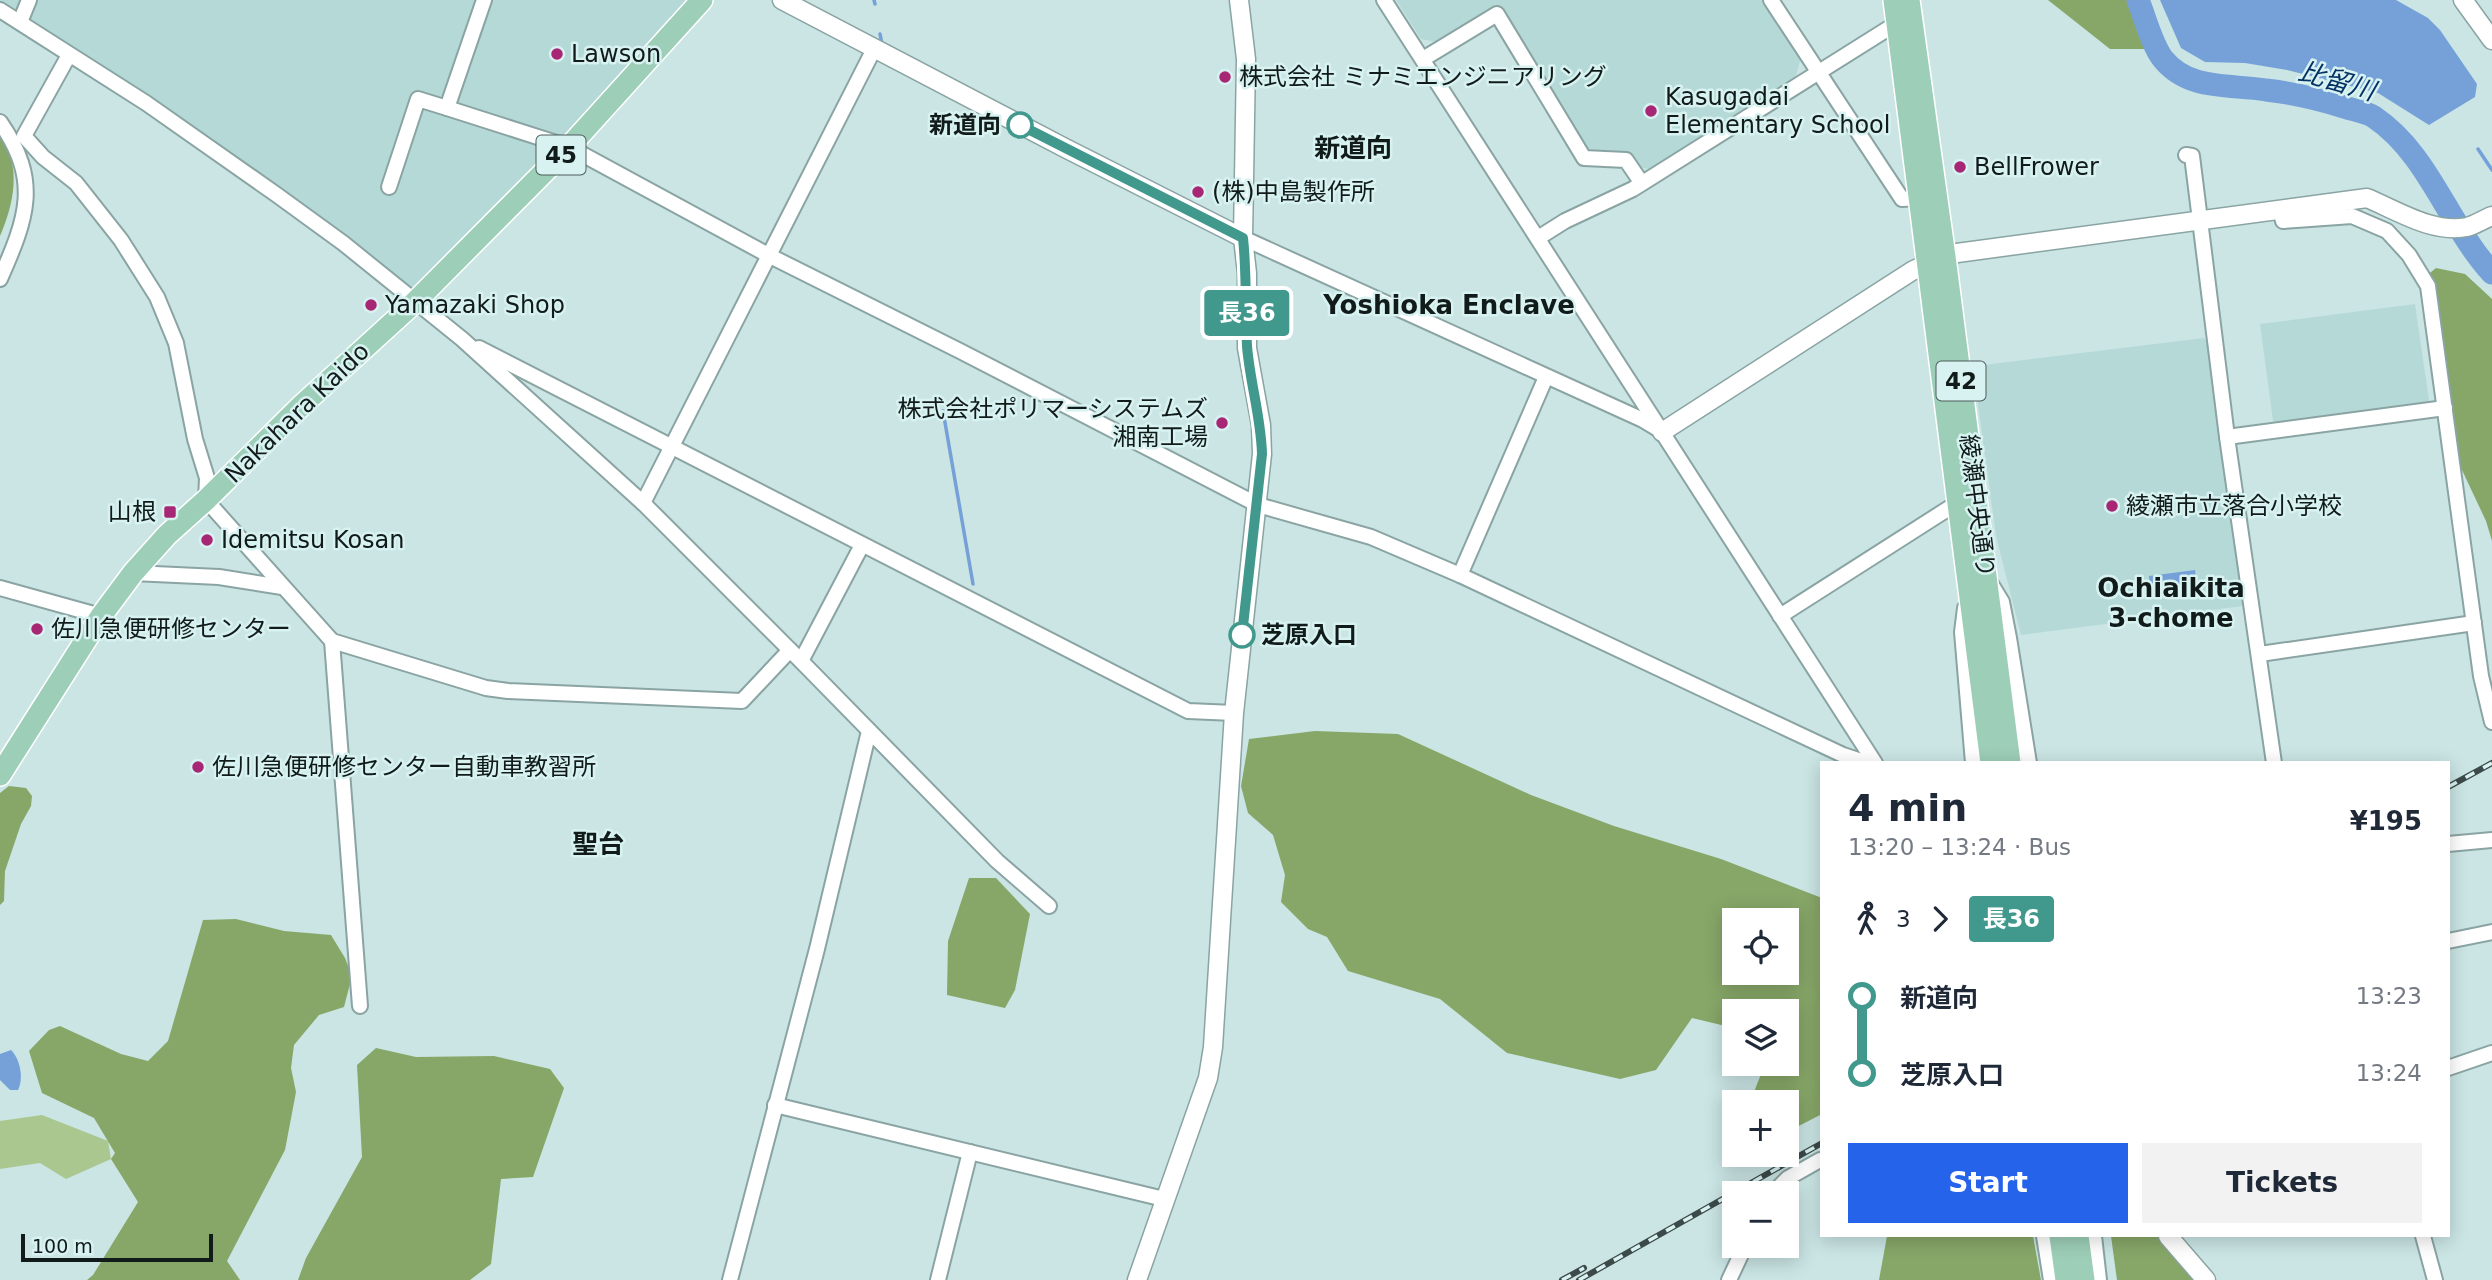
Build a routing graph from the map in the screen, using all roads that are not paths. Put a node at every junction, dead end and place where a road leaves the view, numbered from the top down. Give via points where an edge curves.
1 (29, 0) edge
2 (484, 0) edge
3 (702, 0) edge
4 (782, 0) edge
5 (1239, 0) edge
6 (1384, 0) edge
7 (1771, 0) edge
8 (1894, 0) edge
9 (1909, 0) edge
10 (2463, 0) edge
11 (0, 9) edge
12 (20, 22) junction
13 (1897, 23) junction
14 (2492, 40) edge
15 (874, 49) junction
16 (69, 55) junction
17 (1423, 58) junction
18 (1819, 71) junction
19 (447, 108) junction
20 (0, 122) edge
21 (569, 147) junction
22 (2186, 155) dead end
23 (43, 157) junction
24 (23, 164) junction
25 (1641, 182) junction
26 (389, 187) dead end
27 (1920, 198) junction
28 (2280, 209) junction
29 (2492, 216) edge
30 (2200, 220) junction
31 (1243, 238) junction
32 (1538, 238) junction
33 (770, 256) junction
34 (1937, 260) junction
35 (0, 279) edge
36 (415, 303) junction
37 (462, 339) junction
38 (1546, 377) junction
39 (2445, 408) junction
40 (1662, 432) junction
41 (2227, 437) junction
42 (671, 448) junction
43 (206, 500) junction
44 (643, 503) junction
45 (1957, 503) junction
46 (1258, 505) junction
47 (862, 545) junction
48 (133, 573) junction
49 (1460, 575) junction
50 (1978, 580) junction
51 (282, 587) junction
52 (0, 588) edge
53 (101, 616) junction
54 (1780, 616) junction
55 (2474, 623) junction
56 (332, 641) junction
57 (789, 650) junction
58 (2260, 654) junction
59 (801, 661) junction
60 (1234, 713) junction
61 (2492, 722) edge
62 (869, 731) junction
63 (1972, 757) edge
64 (1861, 761) edge
65 (1874, 761) edge
66 (1992, 761) edge
67 (2010, 761) edge
68 (2029, 761) edge
69 (2274, 761) edge
70 (3, 767) edge
71 (2492, 840) edge
72 (2450, 844) edge
73 (1049, 906) dead end
74 (2492, 932) edge
75 (2450, 941) edge
76 (359, 1006) dead end
77 (2492, 1053) edge
78 (2450, 1068) edge
79 (775, 1105) junction
80 (970, 1152) junction
81 (1820, 1160) dead end
82 (1785, 1181) edge
83 (1164, 1199) junction
84 (2044, 1237) edge
85 (2060, 1237) edge
86 (2078, 1237) edge
87 (2094, 1237) edge
88 (2169, 1237) edge
89 (2423, 1237) edge
90 (1739, 1258) edge
91 (730, 1280) edge
92 (938, 1280) edge
93 (1137, 1280) edge
94 (1729, 1280) edge
95 (2051, 1280) edge
96 (2066, 1280) edge
97 (2084, 1280) edge
98 (2099, 1280) edge
99 (2206, 1280) edge
100 (2435, 1280) edge

1 - 12 street
2 - 19 street
3 - 21 main road, Nakahara Kaido / 45
4 - 15 street
5 - 31 street via 1246,58
6 - 17 street
7 - 18 street
8 - 13 main road, 綾瀬中央通り / 42
9 - 34 main road, 綾瀬中央通り / 42
10 - 14 street
11 - 12 street
12 - 16 street
13 - 18 street
13 - 27 main road, 綾瀬中央通り / 42
15 - 31 street
15 - 33 street
16 - 23 street via 24,136
16 - 36 street via 277,195
17 - 25 street via 1497,14 1584,158 1626,160
17 - 32 street
18 - 25 street
18 - 27 street via 1902,199
19 - 21 street
19 - 26 street via 418,99
20 - 24 street
21 - 33 street
21 - 36 main road, Nakahara Kaido / 45
22 - 30 street via 2192,156
23 - 24 street
23 - 43 street via 76,183 121,240 157,297 176,343 207,478
24 - 35 street via 27,189 23,222
25 - 32 street
27 - 34 main road, 綾瀬中央通り / 42
28 - 29 street via 2367,198 2448,228 2466,227
28 - 30 street
28 - 39 street via 2283,221 2352,216 2386,231 2409,255 2428,286
30 - 34 street via 1975,249
30 - 41 street
31 - 38 street
31 - 46 street via 1247,348 1261,425
32 - 40 street
33 - 42 street
33 - 46 street
34 - 40 street
34 - 45 main road, 綾瀬中央通り / 42
34 - 50 main road, 綾瀬中央通り / 42
36 - 37 street
36 - 43 main road, Nakahara Kaido / 45
37 - 42 street
37 - 44 street
38 - 40 street
38 - 49 street
39 - 41 street
39 - 55 street
40 - 54 street
41 - 58 street
42 - 44 street
42 - 47 street
43 - 48 main road, Nakahara Kaido / 45
43 - 51 street
44 - 57 street
45 - 50 main road, 綾瀬中央通り / 42
45 - 54 street
46 - 49 street via 1371,537
46 - 60 street
47 - 59 street
47 - 60 street via 1188,711
48 - 51 street via 219,577
48 - 53 main road, Nakahara Kaido / 45
49 - 64 street
50 - 63 street via 1962,632
50 - 66 main road, 綾瀬中央通り / 42
50 - 67 main road, 綾瀬中央通り / 42
50 - 68 street via 2002,602
51 - 56 street
52 - 53 street
53 - 70 main road, Nakahara Kaido / 45
54 - 65 street
55 - 58 street
55 - 61 street
56 - 57 street via 486,688 742,701
56 - 76 street
57 - 59 street
58 - 69 street
59 - 62 street
60 - 83 street via 1213,1047 1208,1078
62 - 73 street via 997,861
62 - 79 street
71 - 72 street
74 - 75 street
77 - 78 street
79 - 80 street
79 - 91 street
80 - 83 street
80 - 92 street
81 - 82 street
83 - 93 street
84 - 95 street
85 - 96 main road
86 - 97 main road
87 - 98 street
88 - 99 street
89 - 100 street
90 - 94 street

